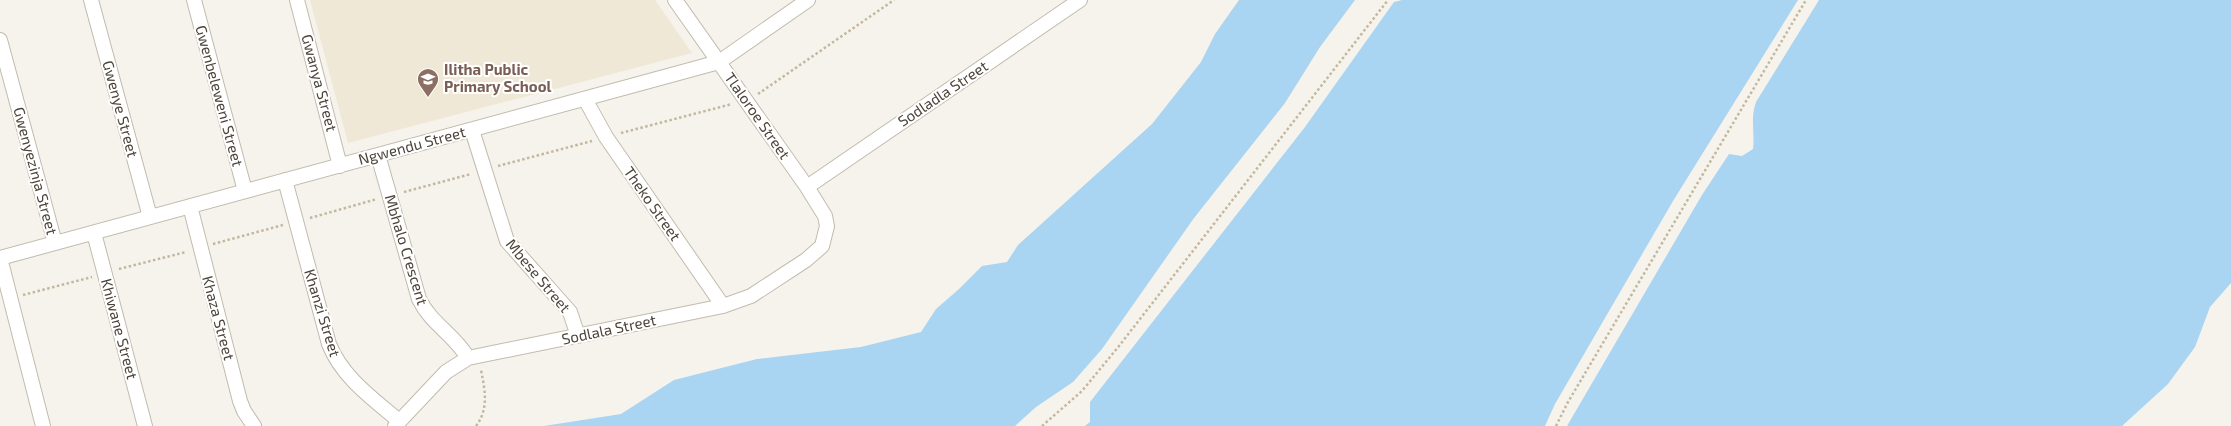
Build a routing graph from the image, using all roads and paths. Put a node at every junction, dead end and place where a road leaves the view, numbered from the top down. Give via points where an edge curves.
1 (91, 0) edge
2 (194, 0) edge
3 (297, 0) edge
4 (675, 0) edge
5 (808, 0) edge
6 (894, 0) edge
7 (1080, 0) edge
8 (1388, 0) edge
9 (1806, 0) edge
10 (0, 40) edge
11 (719, 62) junction
12 (585, 99) junction
13 (746, 101) junction
14 (472, 130) junction
15 (606, 137) junction
16 (378, 156) junction
17 (340, 166) junction
18 (484, 170) junction
19 (285, 180) junction
20 (807, 187) junction
21 (245, 191) junction
22 (389, 196) junction
23 (190, 206) junction
24 (150, 218) junction
25 (295, 222) junction
26 (94, 232) junction
27 (826, 237) joint
28 (55, 243) junction
29 (200, 248) junction
30 (0, 258) edge
31 (104, 273) junction
32 (10, 299) junction
33 (723, 306) junction
34 (578, 336) junction
35 (468, 358) junction
36 (397, 424) edge
37 (43, 426) edge
38 (145, 426) edge
39 (254, 426) edge
40 (476, 426) edge
41 (1042, 426) edge
42 (1556, 426) edge

1 - 24 street, Gwenye Street
2 - 21 street, Gwenbeleweni Street
3 - 17 street, Gwanya Street
4 - 11 street, Tlaloroe Street
5 - 11 street, Ngwendu Street
6 - 13 path
7 - 20 street, Sodladla Street
8 - 41 path via 1082,392
9 - 42 path
10 - 28 street, Gwenyezinja Street
11 - 12 street, Ngwendu Street
11 - 13 street, Tlaloroe Street
12 - 14 street, Ngwendu Street
12 - 15 street, Theko Street
13 - 15 path
13 - 20 street, Tlaloroe Street
14 - 16 street, Ngwendu Street
14 - 18 street, Mbese Street
15 - 18 path
15 - 33 street, Theko Street
16 - 17 street, Ngwendu Street
16 - 22 street, Mbhalo Crescent
17 - 19 street, Ngwendu Street
18 - 22 path
18 - 34 street, Mbese Street via 507,241 570,312
19 - 21 street, Ngwendu Street
19 - 25 street, Khanzi Street
20 - 27 street, Tlaloroe Street via 824,216
21 - 23 street, Ngwendu Street
22 - 25 path
22 - 35 street, Mbhalo Crescent via 419,299 425,311 461,345
23 - 24 street, Ngwendu Street
23 - 29 street, Khaza Street
24 - 26 street, Ngwendu Street
25 - 29 path
25 - 36 street, Khanzi Street via 335,360
26 - 28 street, Ngwendu Street
26 - 31 street, Khiwane Street
27 - 33 street, Sodlala Street via 822,246 806,260 751,296
28 - 30 street, Ngwendu Street
29 - 31 path
29 - 39 street, Khaza Street via 240,401
30 - 32 street
31 - 32 path
31 - 38 street, Khiwane Street
32 - 37 street
33 - 34 street, Sodlala Street
34 - 35 street, Sodlala Street
35 - 36 street, Sodlala Street via 446,372
35 - 40 path via 480,366 486,396 485,410

